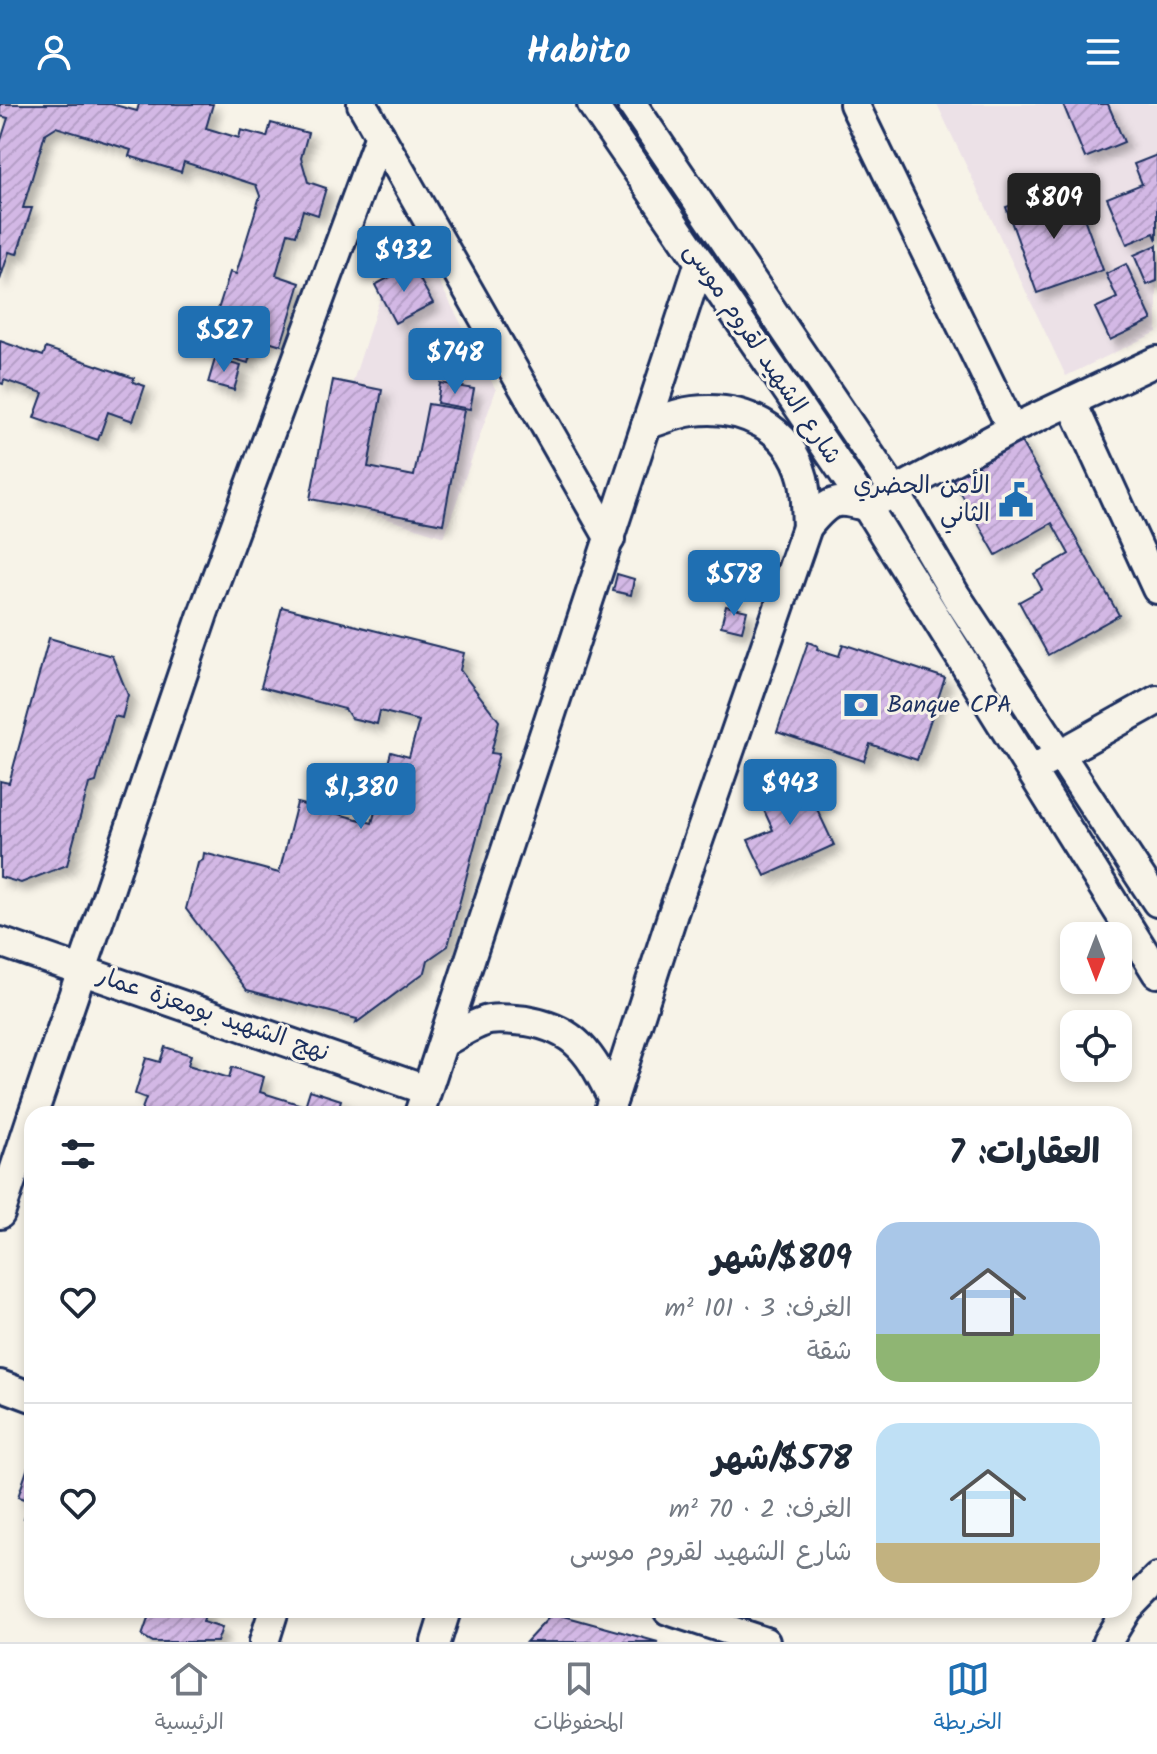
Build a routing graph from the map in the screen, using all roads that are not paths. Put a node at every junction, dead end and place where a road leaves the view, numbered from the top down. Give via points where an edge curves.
1 (632, 104) edge
2 (854, 104) edge
3 (358, 106) edge
4 (600, 107) edge
5 (380, 135) junction
6 (700, 262) junction
7 (1157, 361) edge
8 (1071, 401) junction
9 (646, 425) junction
10 (1012, 429) junction
11 (792, 452) junction
12 (895, 492) junction
13 (867, 507) junction
14 (807, 527) junction
15 (610, 539) junction
16 (1157, 589) edge
17 (1157, 700) edge
18 (1059, 753) junction
19 (1031, 771) junction
20 (1157, 902) edge
21 (0, 942) edge
22 (81, 969) junction
23 (1157, 973) edge
24 (444, 1042) junction
25 (423, 1102) edge
26 (36, 1106) edge
27 (610, 1106) edge
28 (24, 1143) edge
29 (0, 1214) edge
30 (0, 1385) edge
31 (24, 1394) edge
32 (1157, 1578) edge
33 (1132, 1604) edge
34 (272, 1618) edge
35 (444, 1618) edge
36 (692, 1618) edge
37 (1122, 1618) edge
38 (264, 1642) edge
39 (436, 1642) edge
40 (765, 1642) edge
41 (1107, 1642) edge

1 - 12 street, شارع الشهيد لقروم موسى
2 - 10 street
3 - 5 street
4 - 6 street, شارع الشهيد لقروم موسى
5 - 15 street
5 - 22 street via 203,614
6 - 9 street
6 - 13 street, شارع الشهيد لقروم موسى
7 - 8 street
8 - 10 street
8 - 16 street
9 - 11 street via 690,411 730,411 761,422
9 - 15 street
10 - 12 street
11 - 13 street
11 - 14 street via 803,478
12 - 13 street
12 - 18 street, شارع الشهيد لقروم موسى
13 - 14 street via 842,500 823,507
13 - 19 street, شارع الشهيد لقروم موسى
14 - 27 street
15 - 24 street
17 - 18 street
18 - 19 street
18 - 20 street, شارع الشهيد لقروم موسى
19 - 23 street, شارع الشهيد لقروم موسى
21 - 22 street, نهج الشهيد بومعزة عمار
22 - 25 street, نهج الشهيد بومعزة عمار
22 - 26 street
24 - 25 street
24 - 27 street via 488,1020 546,1024 572,1037 590,1058
28 - 29 street
30 - 31 street
32 - 33 street
34 - 38 street
35 - 39 street
36 - 40 street
37 - 41 street

